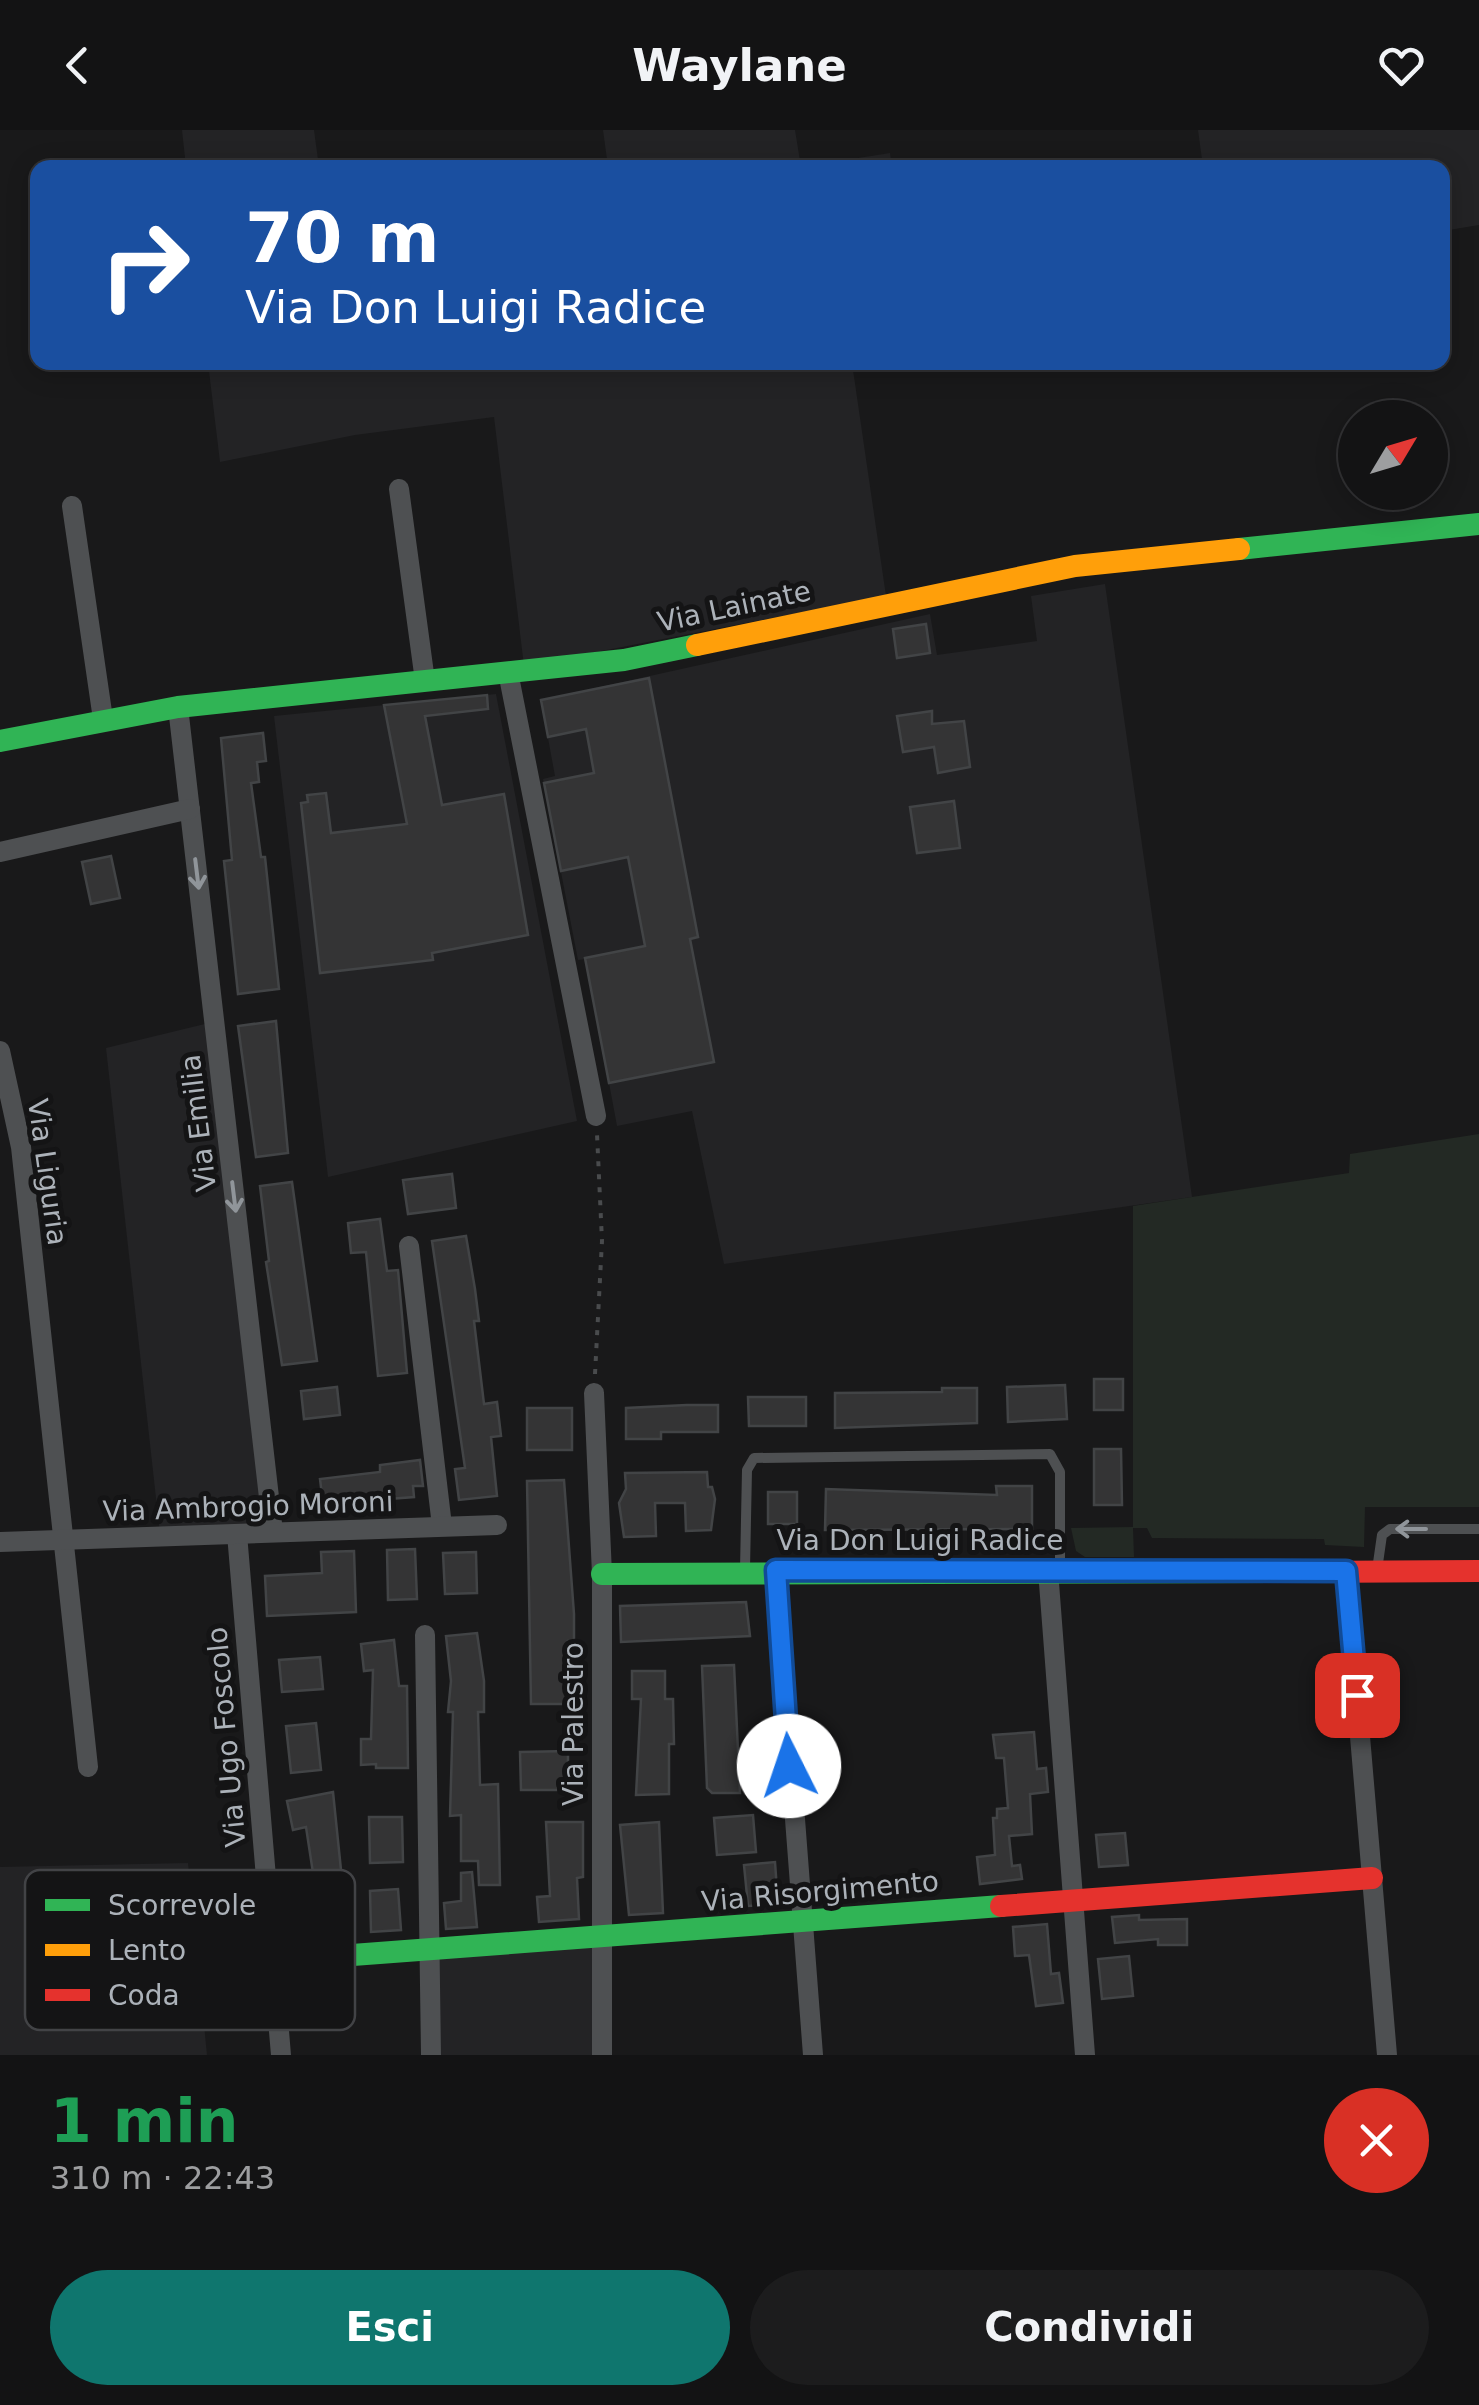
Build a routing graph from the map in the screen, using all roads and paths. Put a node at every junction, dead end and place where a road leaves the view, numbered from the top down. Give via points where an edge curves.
1 (399, 490) dead end
2 (72, 506) dead end
3 (1479, 524) edge
4 (508, 672) junction
5 (425, 681) junction
6 (178, 708) junction
7 (104, 718) junction
8 (0, 741) edge
9 (190, 808) junction
10 (0, 852) edge
11 (0, 1051) edge
12 (596, 1116) joint
13 (409, 1246) dead end
14 (594, 1394) joint
15 (498, 1525) dead end
16 (442, 1526) junction
17 (1479, 1529) edge
18 (273, 1532) junction
19 (237, 1534) junction
20 (64, 1540) junction
21 (0, 1542) edge
22 (745, 1570) junction
23 (776, 1570) junction
24 (1054, 1570) junction
25 (1346, 1571) junction
26 (1376, 1571) junction
27 (1479, 1571) edge
28 (602, 1574) junction
29 (426, 1635) dead end
30 (88, 1768) dead end
31 (265, 1870) edge
32 (1372, 1878) junction
33 (1070, 1900) junction
34 (800, 1922) junction
35 (600, 1940) junction
36 (430, 1952) junction
37 (355, 1957) edge
38 (279, 2030) edge
39 (281, 2055) edge
40 (431, 2055) edge
41 (602, 2055) edge
42 (813, 2055) edge
43 (1085, 2055) edge
44 (1387, 2055) edge

1 - 5 street
2 - 7 street
3 - 4 street, Via Lainate via 1074,566 624,660
4 - 5 street, Via Lainate
4 - 12 street
5 - 6 street, Via Lainate
6 - 7 street, Via Lainate
6 - 9 street, Via Emilia
7 - 8 street, Via Lainate
9 - 10 street
9 -> 18 street, Via Emilia
11 - 20 street, Via Liguria via 21,1147
12 - 14 path via 602,1241
13 - 16 street
14 - 28 street, Via Palestro
15 - 16 street, Via Ambrogio Moroni
16 - 18 street, Via Ambrogio Moroni
17 -> 26 lane via 1390,1530 1382,1535
18 - 19 street, Via Ambrogio Moroni
19 - 20 street, Via Ambrogio Moroni
19 - 31 street, Via Ugo Foscolo
20 - 21 street, Via Ambrogio Moroni
20 - 30 street, Via Liguria
22 - 23 street, Via Don Luigi Radice
22 - 24 lane via 747,1470 754,1458 1050,1454 1060,1472
22 - 28 street, Via Don Luigi Radice
23 - 24 street, Via Don Luigi Radice
23 - 34 street
24 - 25 street, Via Don Luigi Radice
24 - 33 street
25 - 26 street, Via Don Luigi Radice
25 - 32 street
26 - 27 street, Via Don Luigi Radice
28 - 35 street, Via Palestro
29 - 36 street
32 - 33 street, Via Risorgimento
32 - 44 street
33 - 34 street, Via Risorgimento
33 - 43 street
34 - 35 street, Via Risorgimento
34 - 42 street
35 - 36 street, Via Risorgimento
35 - 41 street, Via Palestro
36 - 37 street, Via Risorgimento
36 - 40 street
38 - 39 street, Via Ugo Foscolo

